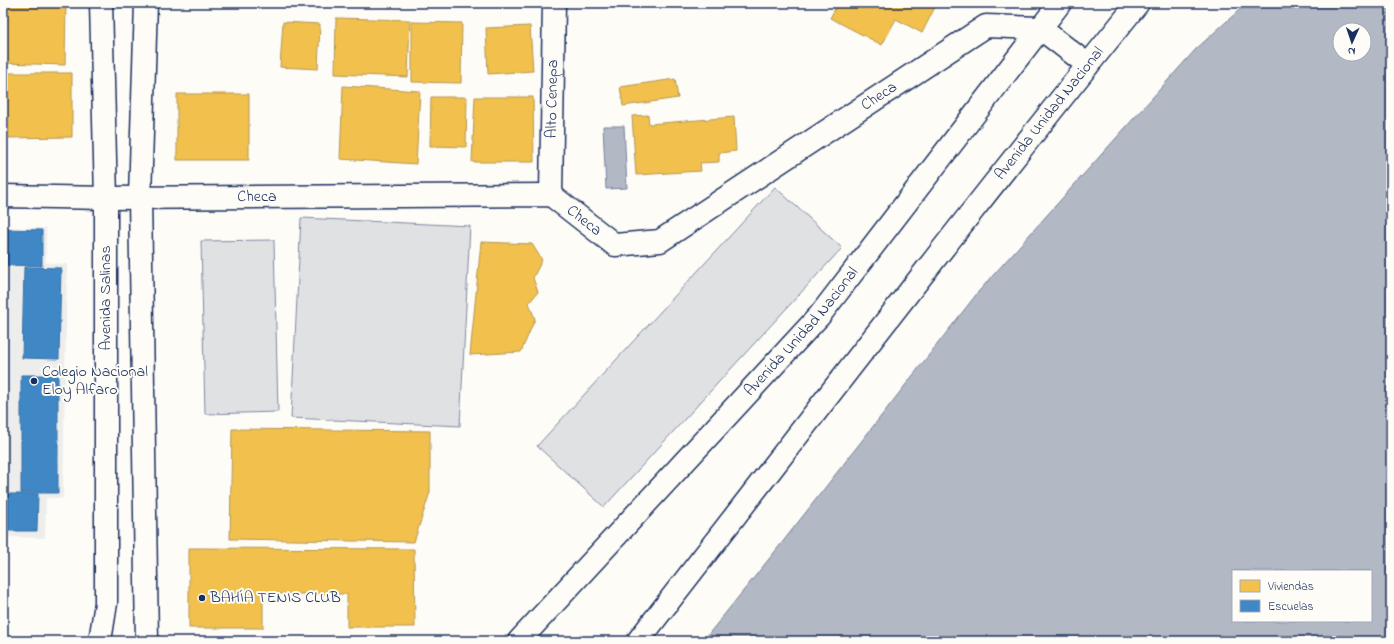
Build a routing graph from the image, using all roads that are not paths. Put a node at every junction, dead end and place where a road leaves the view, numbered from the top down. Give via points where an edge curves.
1 (101, 3) edge
2 (146, 3) edge
3 (554, 3) edge
4 (1060, 3) edge
5 (1138, 3) edge
6 (1040, 28) junction
7 (1088, 65) junction
8 (551, 195) junction
9 (3, 196) edge
10 (140, 197) junction
11 (106, 198) junction
12 (100, 641) edge
13 (147, 641) edge
14 (518, 641) edge
15 (638, 641) edge

1 - 11 street, Avenida Salinas
2 - 10 street
3 - 8 street, Alto Cenepa
4 - 6 street, Avenida Unidad Nacional
5 - 7 street, Avenida Unidad Nacional
6 - 7 street
6 - 8 street, Checa via 986,26 660,241 615,245
6 - 14 street, Avenida Unidad Nacional via 820,315
7 - 15 street, Avenida Unidad Nacional
8 - 10 street, Checa
9 - 11 street, Checa
10 - 11 street, Checa
10 - 13 street
11 - 12 street, Avenida Salinas via 106,603

